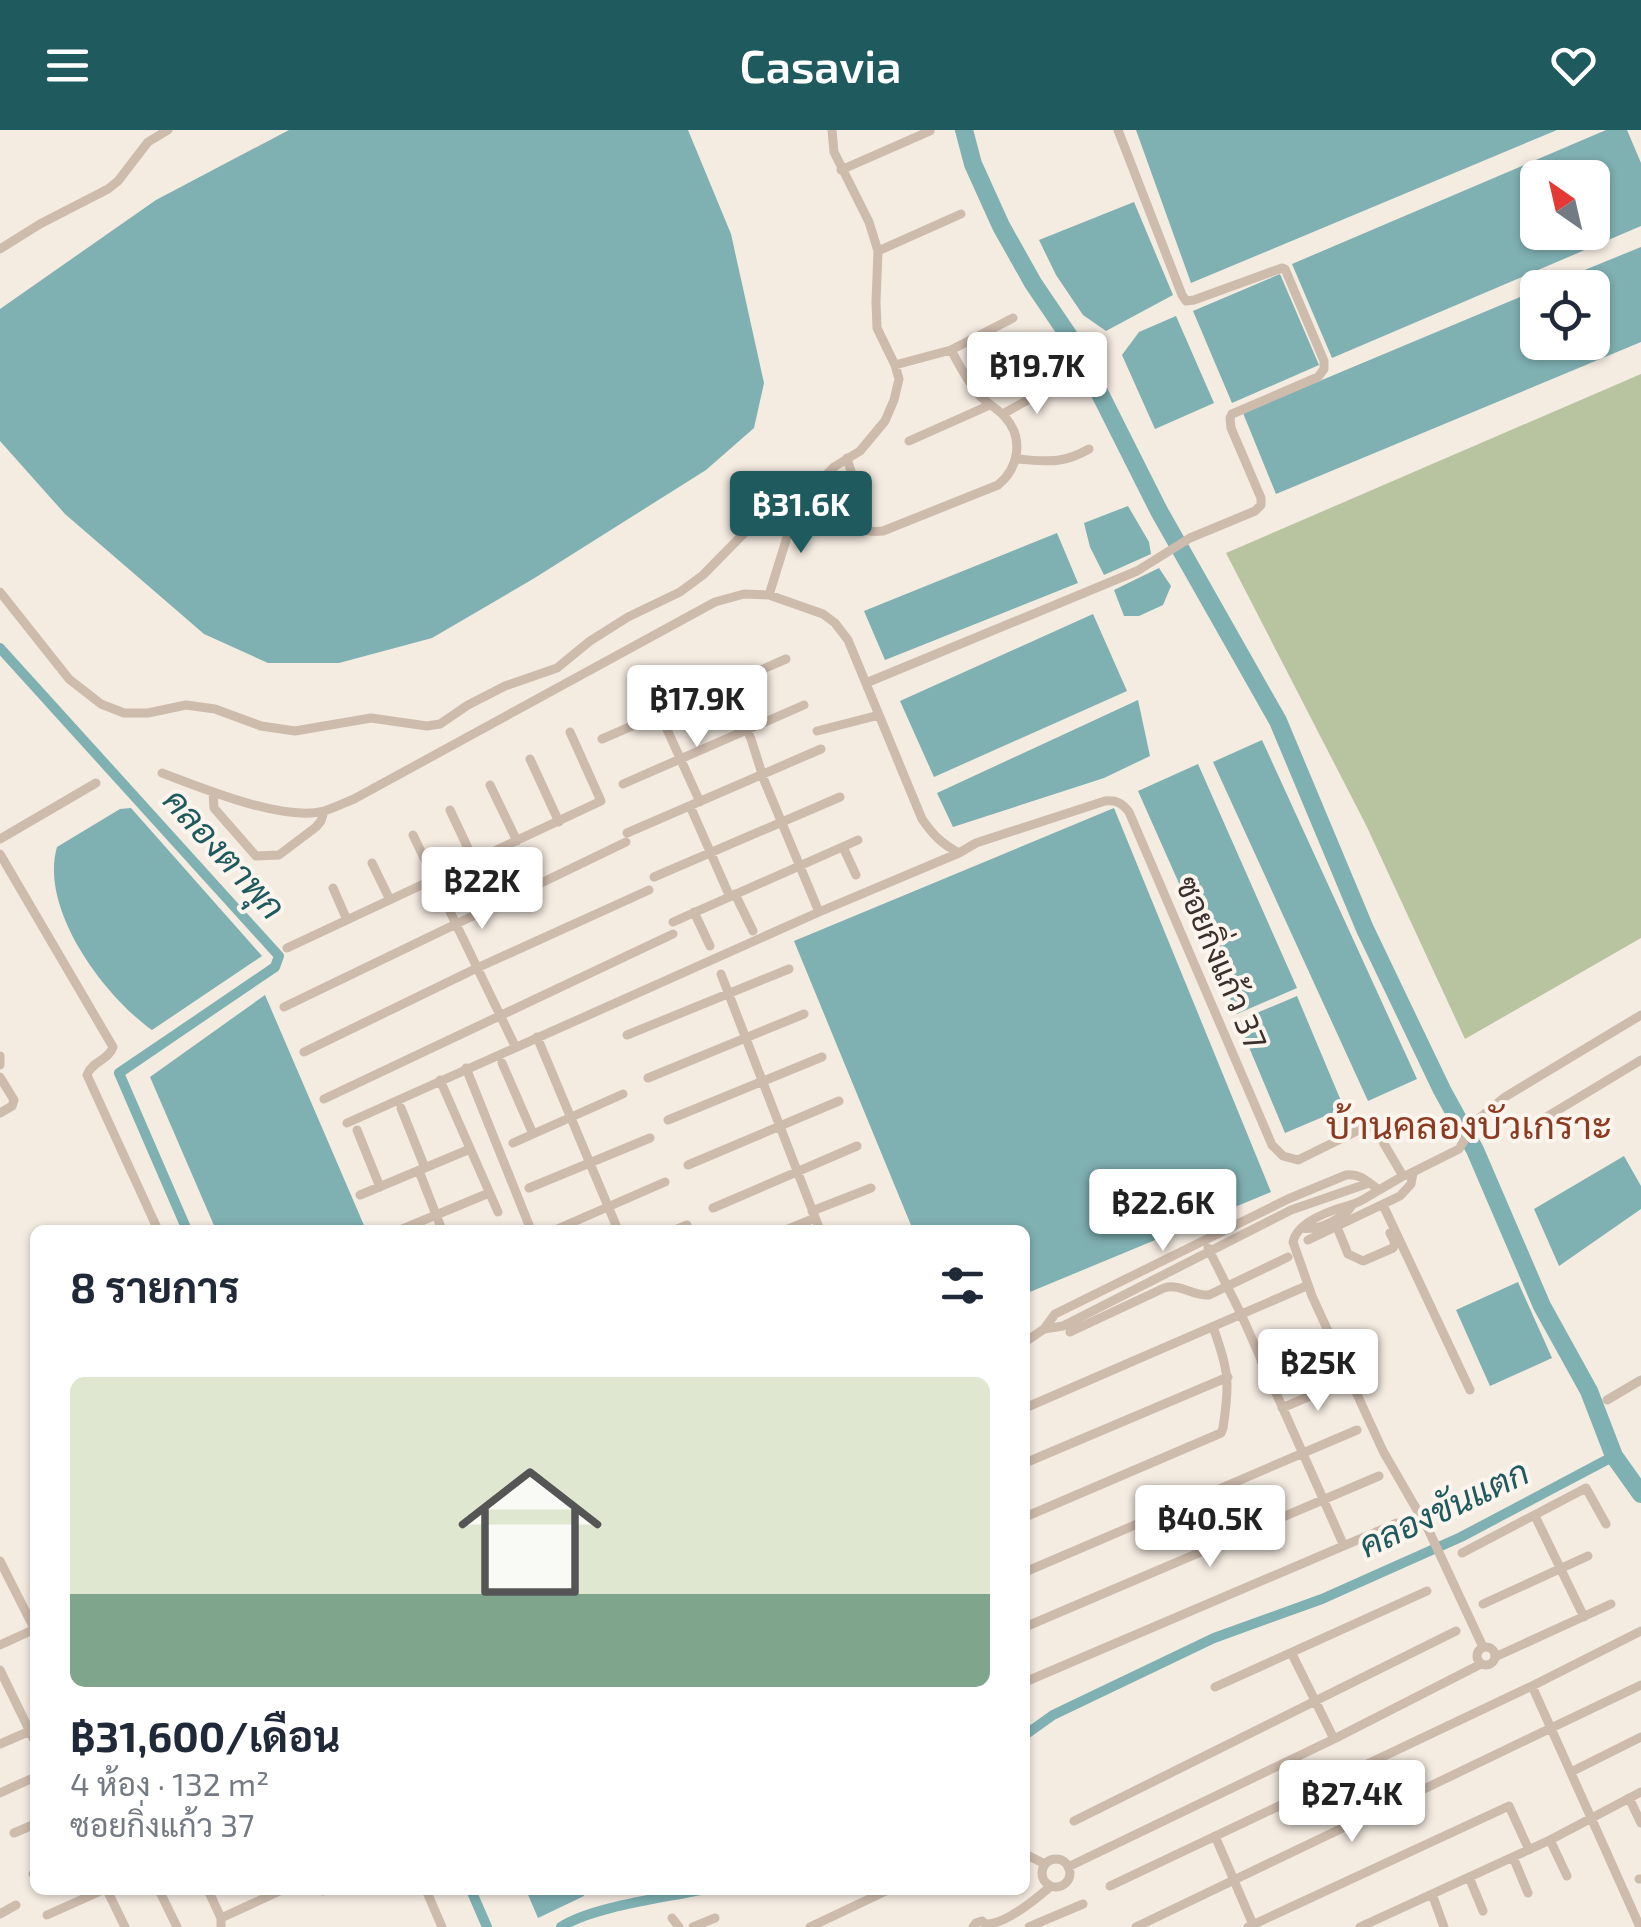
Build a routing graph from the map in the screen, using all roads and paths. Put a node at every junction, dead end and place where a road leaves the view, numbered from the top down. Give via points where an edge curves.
1 (168, 130) edge
2 (832, 130) edge
3 (1118, 130) edge
4 (930, 131) edge
5 (841, 170) junction
6 (961, 214) dead end
7 (0, 249) edge
8 (878, 251) junction
9 (1013, 318) dead end
10 (951, 350) junction
11 (896, 365) junction
12 (1052, 386) dead end
13 (990, 405) junction
14 (1003, 414) junction
15 (909, 442) dead end
16 (1088, 449) dead end
17 (847, 458) junction
18 (1016, 459) junction
19 (791, 509) junction
20 (0, 592) edge
21 (768, 596) junction
22 (786, 659) dead end
23 (866, 683) junction
24 (727, 684) junction
25 (804, 705) dead end
26 (660, 714) junction
27 (879, 715) junction
28 (747, 730) junction
29 (817, 730) dead end
30 (570, 732) dead end
31 (602, 738) dead end
32 (822, 749) dead end
33 (680, 758) junction
34 (530, 759) dead end
35 (162, 774) dead end
36 (762, 774) junction
37 (96, 782) dead end
38 (622, 784) dead end
39 (490, 785) dead end
40 (213, 792) junction
41 (840, 797) dead end
42 (695, 804) junction
43 (450, 810) dead end
44 (324, 811) junction
45 (559, 822) junction
46 (781, 822) junction
47 (412, 836) dead end
48 (0, 839) edge
49 (858, 840) dead end
50 (517, 841) junction
51 (843, 847) junction
52 (711, 852) junction
53 (960, 853) junction
54 (0, 854) edge
55 (474, 862) junction
56 (372, 863) dead end
57 (800, 866) junction
58 (856, 875) dead end
59 (654, 878) dead end
60 (434, 880) junction
61 (334, 888) dead end
62 (649, 890) dead end
63 (732, 895) junction
64 (390, 900) junction
65 (694, 912) junction
66 (819, 912) junction
67 (348, 920) junction
68 (673, 922) dead end
69 (456, 923) junction
70 (753, 932) dead end
71 (673, 934) dead end
72 (710, 946) dead end
73 (287, 948) dead end
74 (478, 968) junction
75 (789, 969) dead end
76 (722, 974) dead end
77 (729, 993) junction
78 (284, 1007) dead end
79 (804, 1014) dead end
80 (500, 1015) junction
81 (1641, 1015) edge
82 (627, 1035) dead end
83 (536, 1037) junction
84 (746, 1038) junction
85 (515, 1046) junction
86 (304, 1052) dead end
87 (0, 1056) edge
88 (822, 1057) dead end
89 (1641, 1060) edge
90 (502, 1063) dead end
91 (0, 1065) edge
92 (466, 1068) junction
93 (0, 1077) edge
94 (648, 1078) dead end
95 (440, 1080) junction
96 (763, 1082) junction
97 (623, 1094) dead end
98 (324, 1099) dead end
99 (839, 1102) dead end
100 (400, 1108) dead end
101 (0, 1113) edge
102 (570, 1118) junction
103 (668, 1120) dead end
104 (348, 1123) dead end
105 (780, 1125) junction
106 (357, 1130) dead end
107 (533, 1134) junction
108 (1515, 1136) dead end
109 (650, 1138) dead end
110 (513, 1143) dead end
111 (857, 1146) dead end
112 (470, 1149) junction
113 (590, 1163) junction
114 (688, 1165) dead end
115 (422, 1170) junction
116 (797, 1172) junction
117 (1408, 1174) junction
118 (665, 1182) dead end
119 (380, 1187) junction
120 (529, 1188) dead end
121 (871, 1188) dead end
122 (1379, 1190) junction
123 (489, 1193) junction
124 (360, 1195) dead end
125 (1352, 1205) junction
126 (608, 1206) junction
127 (1382, 1206) junction
128 (713, 1208) dead end
129 (498, 1212) dead end
130 (436, 1215) junction
131 (814, 1215) junction
132 (1343, 1221) junction
133 (156, 1225) edge
134 (412, 1225) edge
135 (440, 1225) edge
136 (529, 1225) edge
137 (566, 1225) edge
138 (616, 1225) edge
139 (795, 1225) edge
140 (818, 1225) edge
141 (1303, 1228) junction
142 (1308, 1240) dead end
143 (1207, 1246) junction
144 (1288, 1257) dead end
145 (1127, 1278) junction
146 (1226, 1287) junction
147 (1304, 1287) dead end
148 (1133, 1291) junction
149 (1241, 1314) junction
150 (1213, 1327) junction
151 (1044, 1329) junction
152 (1070, 1332) dead end
153 (1323, 1335) dead end
154 (1030, 1339) edge
155 (1261, 1361) junction
156 (1228, 1377) junction
157 (1641, 1380) edge
158 (1338, 1384) dead end
159 (1470, 1390) dead end
160 (1607, 1400) dead end
161 (1030, 1406) edge
162 (1282, 1408) junction
163 (1357, 1430) dead end
164 (1302, 1454) junction
165 (1030, 1460) edge
166 (1378, 1476) dead end
167 (1323, 1500) junction
168 (1030, 1516) edge
169 (1535, 1516) junction
170 (1396, 1523) dead end
171 (1606, 1524) dead end
172 (1344, 1546) junction
173 (1462, 1553) dead end
174 (1588, 1556) dead end
175 (0, 1561) edge
176 (1560, 1569) junction
177 (1030, 1570) edge
178 (1427, 1591) dead end
179 (1482, 1604) dead end
180 (1612, 1604) dead end
181 (1584, 1617) junction
182 (30, 1620) edge
183 (1030, 1626) edge
184 (1456, 1631) dead end
185 (1641, 1631) edge
186 (30, 1632) edge
187 (0, 1646) edge
188 (1483, 1648) junction
189 (1292, 1654) junction
190 (1496, 1657) junction
191 (1481, 1664) junction
192 (0, 1670) edge
193 (1030, 1680) edge
194 (1641, 1685) edge
195 (1532, 1686) junction
196 (1215, 1687) dead end
197 (10, 1692) junction
198 (0, 1697) edge
199 (1316, 1701) junction
200 (1551, 1728) junction
201 (30, 1731) joint
202 (1641, 1736) edge
203 (1334, 1739) junction
204 (0, 1744) edge
205 (1570, 1772) junction
206 (30, 1779) edge
207 (1641, 1792) edge
208 (0, 1793) edge
209 (1629, 1798) junction
210 (1591, 1818) junction
211 (1074, 1821) dead end
212 (1641, 1823) edge
213 (30, 1826) edge
214 (14, 1833) dead end
215 (1215, 1836) junction
216 (1550, 1840) junction
217 (1529, 1850) junction
218 (1030, 1856) edge
219 (1513, 1857) junction
220 (1045, 1864) junction
221 (1068, 1867) junction
222 (1567, 1876) dead end
223 (1470, 1877) junction
224 (1234, 1880) junction
225 (1051, 1886) junction
226 (1110, 1886) dead end
227 (1528, 1893) dead end
228 (1432, 1894) junction
229 (93, 1895) edge
230 (108, 1895) edge
231 (162, 1895) edge
232 (210, 1895) edge
233 (272, 1895) edge
234 (428, 1895) edge
235 (877, 1895) edge
236 (1083, 1904) dead end
237 (16, 1906) dead end
238 (1483, 1912) dead end
239 (0, 1914) edge
240 (47, 1915) dead end
241 (1387, 1915) junction
242 (716, 1918) dead end
243 (221, 1922) edge
244 (988, 1926) edge
245 (1252, 1926) edge
246 (125, 1927) edge
247 (177, 1927) edge
248 (442, 1927) edge
249 (693, 1927) edge
250 (810, 1927) edge
251 (973, 1927) edge
252 (1028, 1927) edge
253 (1136, 1927) edge
254 (1360, 1927) edge
255 (1391, 1927) edge
256 (1444, 1927) edge
257 (1640, 1927) edge

1 - 7 street via 148,142 108,189
2 - 5 street
3 - 23 street via 1182,296 1194,300 1285,269 1325,365 1318,376 1232,414 1229,422 1261,498 1255,511 1136,570
4 - 5 street
5 - 8 street
6 - 8 street
8 - 11 street via 877,328
9 - 10 street
10 - 11 street
10 - 13 street
11 - 17 street via 885,421
12 - 14 street
13 - 14 street
13 - 15 street
14 - 18 street via 1016,434
16 - 18 street via 1060,462
17 - 18 street via 852,516 872,532 998,486
17 - 19 street
19 - 20 street via 760,518 703,575 616,624 558,668 427,726 371,718 295,731 215,708 124,713 69,679
19 - 21 street
21 - 23 street via 835,622
21 - 44 street via 715,602
22 - 24 street
23 - 27 street
24 - 26 street
24 - 28 street
25 - 28 street
26 - 31 street
26 - 33 street
27 - 29 street
27 - 53 street via 922,818 938,841
28 - 33 street
28 - 36 street
30 - 45 street via 601,801
32 - 36 street
33 - 38 street
33 - 42 street
34 - 45 street
35 - 40 street
36 - 42 street
36 - 46 street
37 - 48 street
39 - 50 street
40 - 44 street via 284,812
40 - 44 street via 214,808 256,856 279,854 316,828
41 - 46 street
42 - 52 street
42 - 69 street
43 - 55 street
45 - 50 street
46 - 52 street
46 - 57 street
47 - 60 street
49 - 51 street
50 - 55 street
51 - 57 street
51 - 58 street
52 - 59 street
52 - 63 street
53 - 66 street
53 - 117 street, ซอยกิ่งแก้ว 37 via 1105,801 1124,805 1276,1152 1298,1160 1373,1128
54 - 133 street via 113,1047 86,1075
55 - 60 street
56 - 64 street
57 - 63 street
57 - 66 street
60 - 64 street
60 - 69 street
61 - 67 street
62 - 74 street
63 - 65 street
63 - 70 street
64 - 67 street
65 - 68 street
65 - 72 street
66 - 83 street
67 - 73 street
69 - 74 street
69 - 78 street
71 - 80 street
74 - 80 street
74 - 86 street
75 - 77 street
76 - 77 street
77 - 82 street
77 - 84 street
79 - 84 street
80 - 85 street
80 - 98 street
81 - 117 street via 1505,1097 1476,1121 1459,1149
83 - 85 street
83 - 102 street
84 - 94 street
84 - 96 street
85 - 92 street
87 - 91 street
88 - 96 street
89 - 108 street
90 - 107 street
92 - 95 street
92 - 136 street
93 - 101 street via 14,1100
95 - 104 street
95 - 112 street
96 - 103 street
96 - 105 street
97 - 102 street
99 - 105 street
100 - 115 street
102 - 107 street
102 - 113 street
105 - 114 street
105 - 116 street
106 - 119 street
107 - 110 street
109 - 113 street
111 - 116 street
112 - 115 street
112 - 123 street
113 - 120 street
113 - 126 street
115 - 119 street
115 - 130 street
116 - 128 street
116 - 131 street
117 - 122 street
117 - 127 street via 1406,1190
118 - 126 street
119 - 124 street
121 - 131 street
122 - 125 street
122 - 143 street via 1369,1183 1307,1198
123 - 129 street
123 - 130 street
125 - 132 street
125 - 141 street
126 - 137 street
126 - 138 street
127 - 132 street
127 - 132 street via 1393,1248 1363,1261 1345,1250
127 - 159 street
130 - 134 street
130 - 135 street
131 - 139 street
131 - 140 street
132 - 141 street
132 - 142 street
141 - 188 street via 1293,1242 1312,1296
143 - 145 street
143 - 146 street
143 - 148 street
144 - 146 street
145 - 148 street
145 - 151 street via 1056,1314
146 - 149 street
146 - 152 street via 1200,1296 1172,1285
147 - 149 street
148 - 151 street
149 - 150 street
149 - 155 street
150 - 156 street
150 - 161 street
151 - 154 street
153 - 155 street
155 - 162 street
156 - 165 street
156 - 168 street via 1221,1433
157 - 160 street
158 - 162 street
162 - 164 street
163 - 164 street
164 - 167 street
164 - 177 street
166 - 167 street
167 - 172 street
167 - 183 street
169 - 171 street via 1586,1488
169 - 173 street
169 - 176 street
170 - 172 street
172 - 193 street
174 - 176 street
175 - 182 street
176 - 179 street
176 - 181 street
178 - 189 street
180 - 181 street
181 - 190 street
184 - 199 street
185 - 195 street
186 - 187 street
188 - 190 street
188 - 191 street via 1477,1654
189 - 196 street
189 - 199 street
190 - 191 street
191 - 203 street
192 - 197 street
194 - 200 street
195 - 200 street
195 - 215 street
197 - 198 street
197 - 201 street
199 - 203 street
199 - 211 street
200 - 205 street
200 - 224 street
201 - 204 street
202 - 205 street
203 - 221 street
205 - 210 street
206 - 208 street
207 - 209 street
209 - 210 street
209 - 212 street
210 - 216 street
210 - 257 street
213 - 214 street
215 - 224 street
215 - 226 street
216 - 217 street
216 - 222 street
217 - 219 street
217 - 245 street via 1510,1806
218 - 220 street
219 - 223 street
219 - 227 street
220 - 221 street via 1057,1859
220 - 225 street via 1042,1877
221 - 225 street via 1067,1881
223 - 228 street
223 - 238 street
224 - 245 street
224 - 253 street
225 - 244 street
228 - 241 street
228 - 256 street
229 - 240 street
230 - 246 street
231 - 247 street
232 - 243 street
233 - 243 street
234 - 248 street
235 - 250 street
236 - 252 street
237 - 239 street
241 - 254 street
241 - 255 street
242 - 249 street
244 - 251 street via 979,1921

